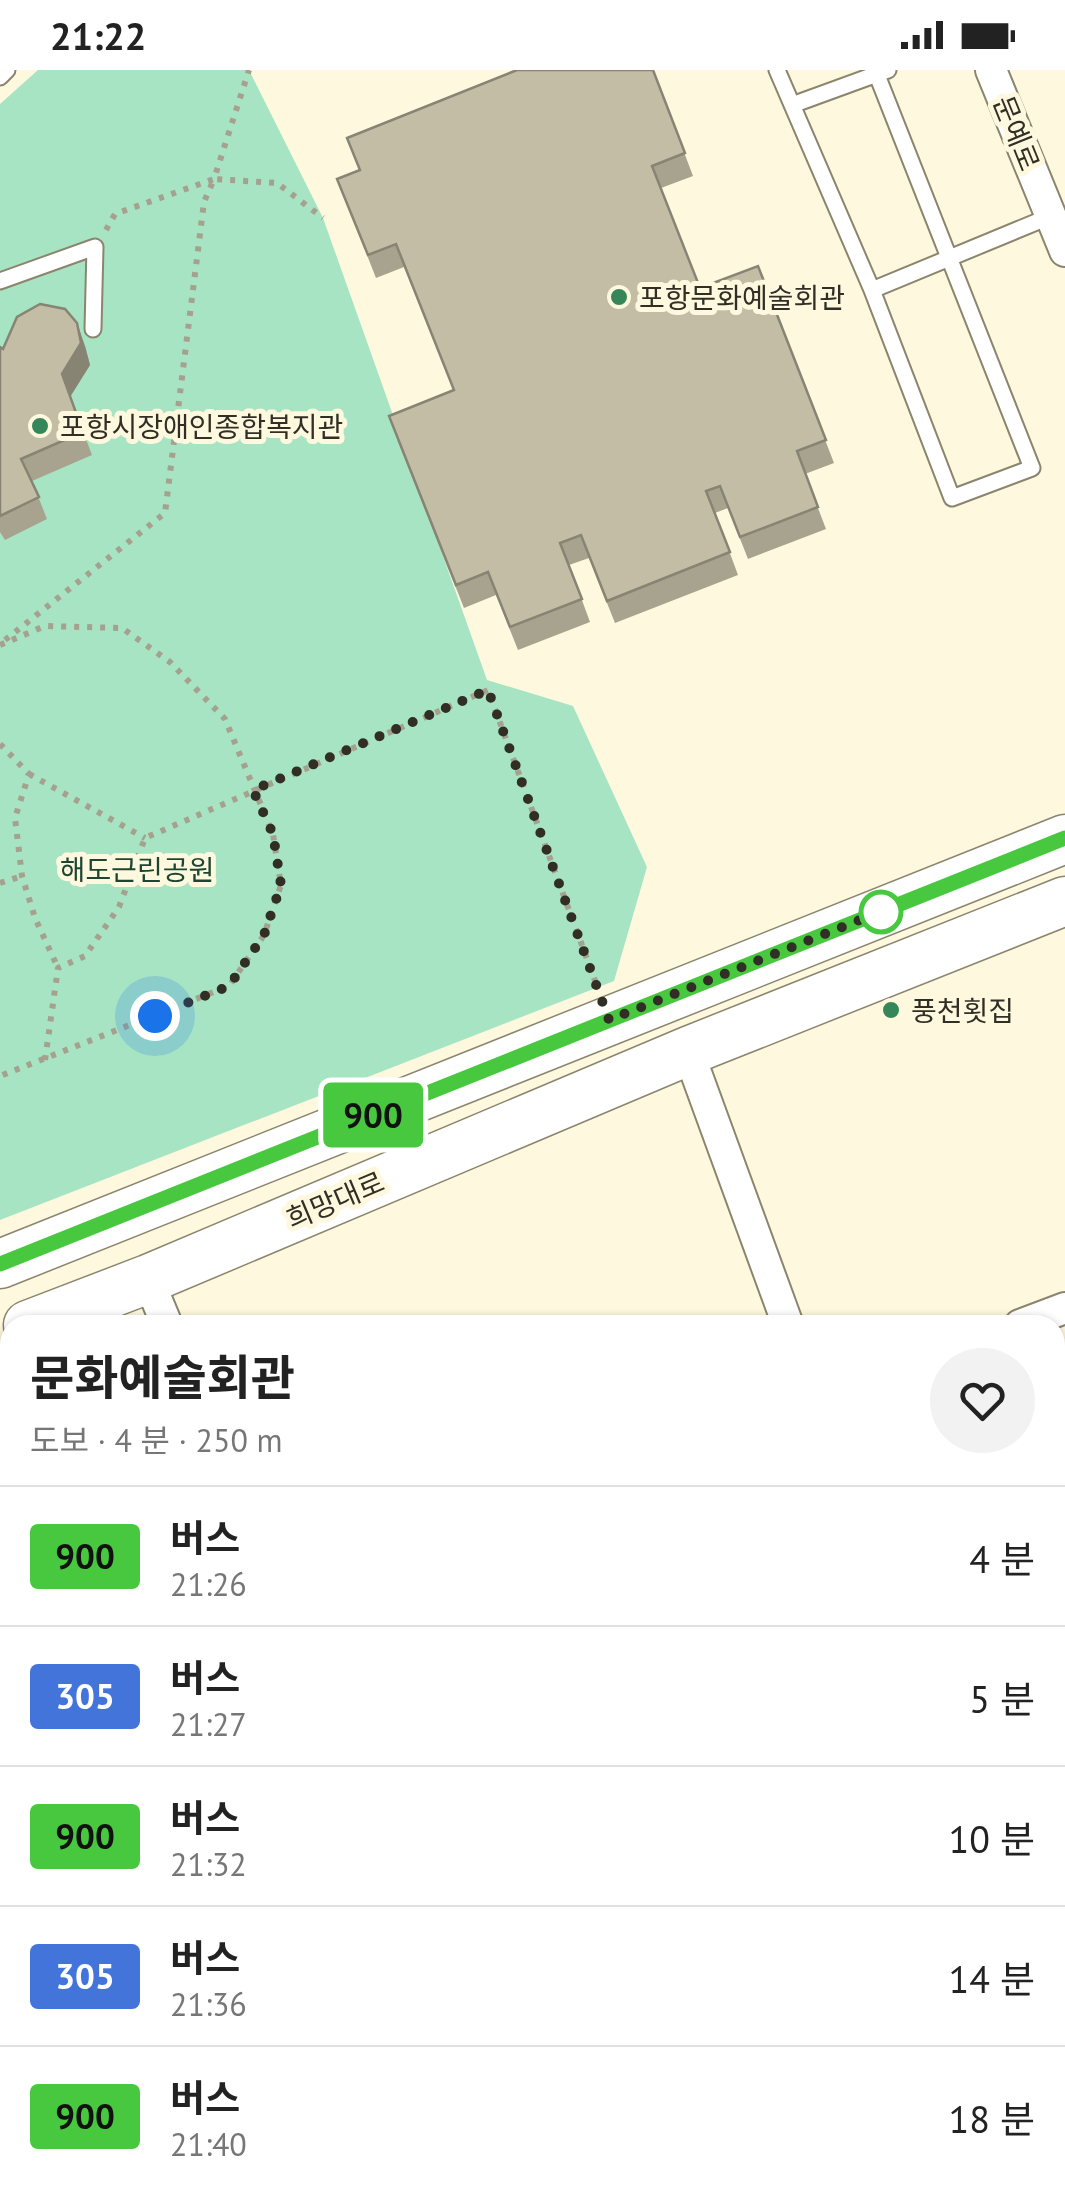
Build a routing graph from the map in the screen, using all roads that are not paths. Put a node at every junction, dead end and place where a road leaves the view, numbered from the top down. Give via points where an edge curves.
1 (7, 70) edge
2 (777, 70) edge
3 (991, 70) edge
4 (882, 72) edge
5 (0, 77) edge
6 (792, 105) junction
7 (1050, 216) junction
8 (1065, 251) edge
9 (949, 258) junction
10 (0, 281) edge
11 (872, 290) junction
12 (92, 328) dead end
13 (1065, 838) edge
14 (1065, 901) edge
15 (688, 1051) junction
16 (0, 1264) edge
17 (148, 1280) junction
18 (55, 1315) edge
19 (163, 1315) edge
20 (784, 1315) edge

1 - 5 lane
2 - 6 lane
3 - 7 street, 문예로
4 - 6 lane
4 - 9 lane
6 - 11 lane
7 - 8 street, 문예로
7 - 9 lane
9 - 11 lane
9 - 11 lane via 1032,468 952,498
10 - 12 lane via 95,248
13 - 16 main road
14 - 15 main road, 희망대로
15 - 17 main road, 희망대로
15 - 20 street
17 - 18 main road, 희망대로
17 - 19 street

